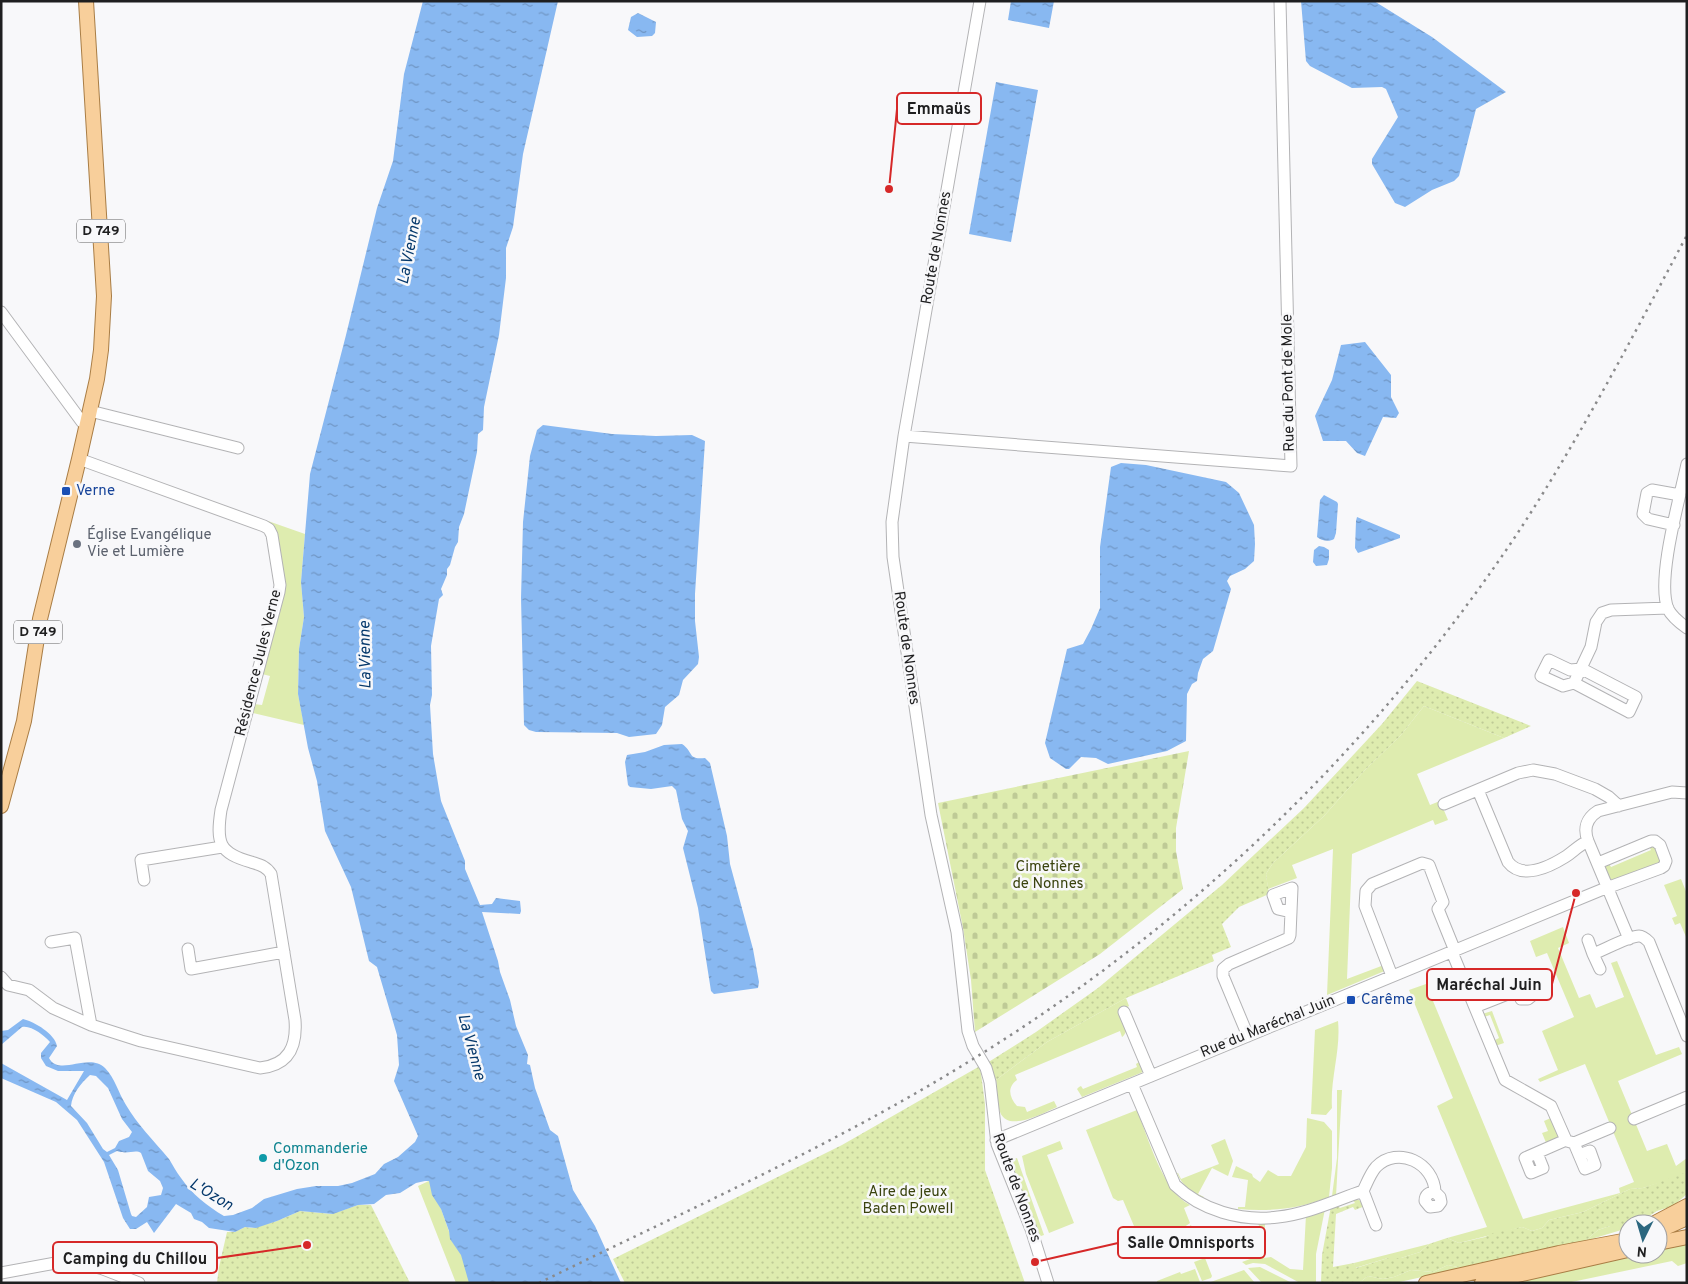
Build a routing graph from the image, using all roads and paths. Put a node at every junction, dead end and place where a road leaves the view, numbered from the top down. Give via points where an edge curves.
1 (86, 1) edge
2 (980, 1) edge
3 (1280, 1) edge
4 (1, 312) edge
5 (88, 418) junction
6 (904, 436) junction
7 (238, 448) dead end
8 (79, 459) junction
9 (1687, 464) edge
10 (1680, 495) junction
11 (1674, 525) junction
12 (1668, 608) junction
13 (1687, 628) edge
14 (1582, 669) junction
15 (1574, 683) junction
16 (1478, 790) junction
17 (1687, 792) edge
18 (1444, 804) dead end
19 (1, 806) edge
20 (1619, 806) junction
21 (1588, 841) junction
22 (222, 847) junction
23 (1598, 863) junction
24 (144, 880) dead end
25 (1608, 887) junction
26 (1291, 912) dead end
27 (1629, 939) junction
28 (1588, 940) dead end
29 (51, 942) dead end
30 (188, 949) dead end
31 (284, 952) junction
32 (1453, 952) junction
33 (1594, 954) junction
34 (1600, 969) dead end
35 (1392, 976) junction
36 (1, 977) edge
37 (1518, 992) dead end
38 (1475, 1007) junction
39 (1124, 1012) dead end
40 (91, 1025) junction
41 (1248, 1036) junction
42 (1687, 1036) edge
43 (1150, 1076) junction
44 (1132, 1084) junction
45 (1684, 1098) edge
46 (1687, 1110) edge
47 (1634, 1119) dead end
48 (1610, 1128) dead end
49 (996, 1140) junction
50 (1570, 1142) junction
51 (1537, 1153) dead end
52 (1579, 1155) dead end
53 (1363, 1191) junction
54 (1435, 1192) dead end
55 (1687, 1206) edge
56 (1668, 1216) edge
57 (1687, 1218) edge
58 (1376, 1225) dead end
59 (1668, 1227) edge
60 (1618, 1235) edge
61 (1687, 1237) edge
62 (1668, 1241) edge
63 (1618, 1242) edge
64 (1618, 1252) edge
65 (1559, 1253) junction
66 (1, 1273) edge
67 (13, 1277) edge
68 (139, 1283) edge
69 (1048, 1283) edge
70 (1426, 1283) edge
71 (1482, 1283) edge

1 - 5 main road, D 749 via 104,296 101,350
2 - 6 street, Route de Nonnes
3 - 6 street, Rue du Pont de Mole via 1290,466
4 - 5 street via 82,422
5 - 7 street
5 - 8 main road, D 749
6 - 49 street, Route de Nonnes via 894,493 893,557 930,815 957,932 968,1031 990,1082
8 - 19 main road, D 749 via 40,620 24,721
8 - 22 street, Résidence Jules Verne via 264,526 272,535 279,592 221,810 219,830
9 - 10 street
10 - 11 street
10 - 11 street via 1652,490 1647,493 1643,514 1648,519
11 - 12 street via 1665,574
12 - 13 street
12 - 14 street via 1602,613 1596,622
14 - 15 street
14 - 15 street via 1570,670 1549,660 1541,676 1563,686
14 - 15 street via 1636,697 1629,712
16 - 18 street
16 - 20 street via 1518,773 1540,770 1595,789
16 - 21 street via 1508,862 1516,870 1534,870 1565,857
17 - 20 street via 1672,792
20 - 21 street via 1592,815 1586,826
21 - 23 street
22 - 24 street via 141,860
22 - 31 street via 228,854 267,868 271,874
23 - 25 street
23 - 25 street, Rue du Maréchal Juin via 1651,841 1660,845 1666,862 1664,866
25 - 27 street
25 - 32 street, Rue du Maréchal Juin
26 - 41 street via 1289,938 1223,969
27 - 33 street
27 - 42 street via 1639,936 1649,942
28 - 33 street
29 - 40 street via 75,938
30 - 31 street via 191,968
31 - 40 street via 296,1033 292,1048 276,1065 260,1068 200,1056
32 - 35 street, Rue du Maréchal Juin
32 - 35 street via 1438,909 1443,902 1428,865 1422,863 1372,884 1366,891 1365,906
32 - 38 street
33 - 34 street
35 - 41 street, Rue du Maréchal Juin
36 - 40 street via 8,985 29,990 53,1008
37 - 38 street
38 - 50 street via 1505,1080 1552,1106
39 - 43 street
41 - 43 street, Rue du Maréchal Juin
43 - 44 street, Rue du Maréchal Juin
44 - 49 street, Rue du Maréchal Juin
44 - 53 street via 1174,1185 1196,1202 1228,1214 1278,1217
45 - 46 street
45 - 47 street
48 - 50 street
49 - 69 street, Route de Nonnes
50 - 51 street
50 - 52 street
53 - 54 street via 1376,1167 1387,1160 1400,1158 1417,1162 1426,1169 1434,1182
53 - 58 street
55 - 56 main road
57 - 59 main road
60 - 65 main road
61 - 62 main road
63 - 65 main road
64 - 71 main road
65 - 70 main road
66 - 67 street
67 - 68 street via 72,1260

